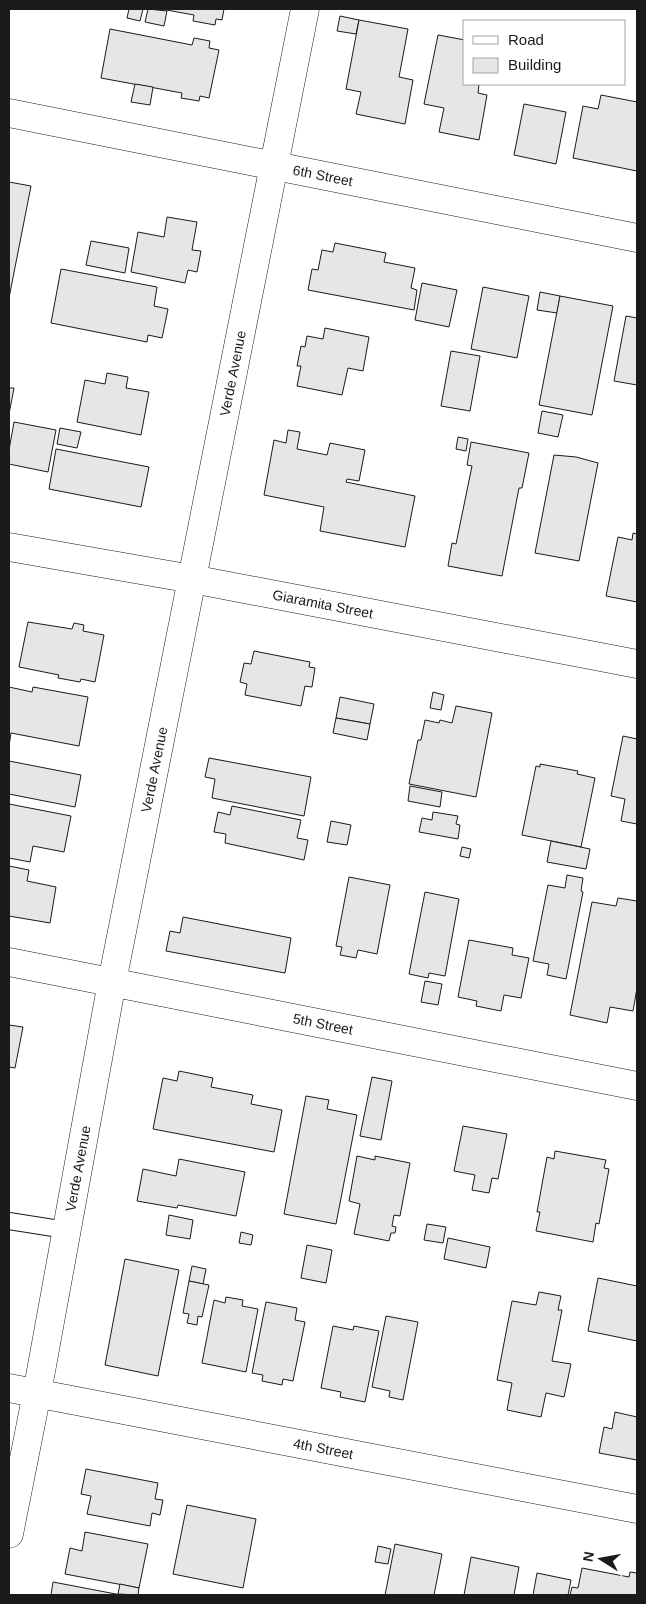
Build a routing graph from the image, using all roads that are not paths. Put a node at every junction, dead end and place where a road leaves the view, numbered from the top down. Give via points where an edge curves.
1 (305, 9) edge
2 (9, 113) edge
3 (275, 166) junction
4 (637, 238) edge
5 (9, 547) edge
6 (192, 579) junction
7 (637, 664) edge
8 (9, 962) edge
9 (112, 982) junction
10 (637, 1086) edge
11 (9, 1221) edge
12 (66, 1230) junction
13 (9, 1388) edge
14 (36, 1393) junction
15 (637, 1509) edge
16 (9, 1534) edge

1 - 3 street, Verde Avenue
2 - 3 street, 6th Street
3 - 4 street, 6th Street
3 - 6 street, Verde Avenue
5 - 6 street, Giaramita Street
6 - 7 street, Giaramita Street
6 - 9 street, Verde Avenue
8 - 9 street, 5th Street
9 - 10 street, 5th Street
9 - 12 street, Verde Avenue
11 - 12 lane
12 - 14 street, Verde Avenue
13 - 14 street, 4th Street
14 - 15 street, 4th Street
14 - 16 street, Verde Avenue

